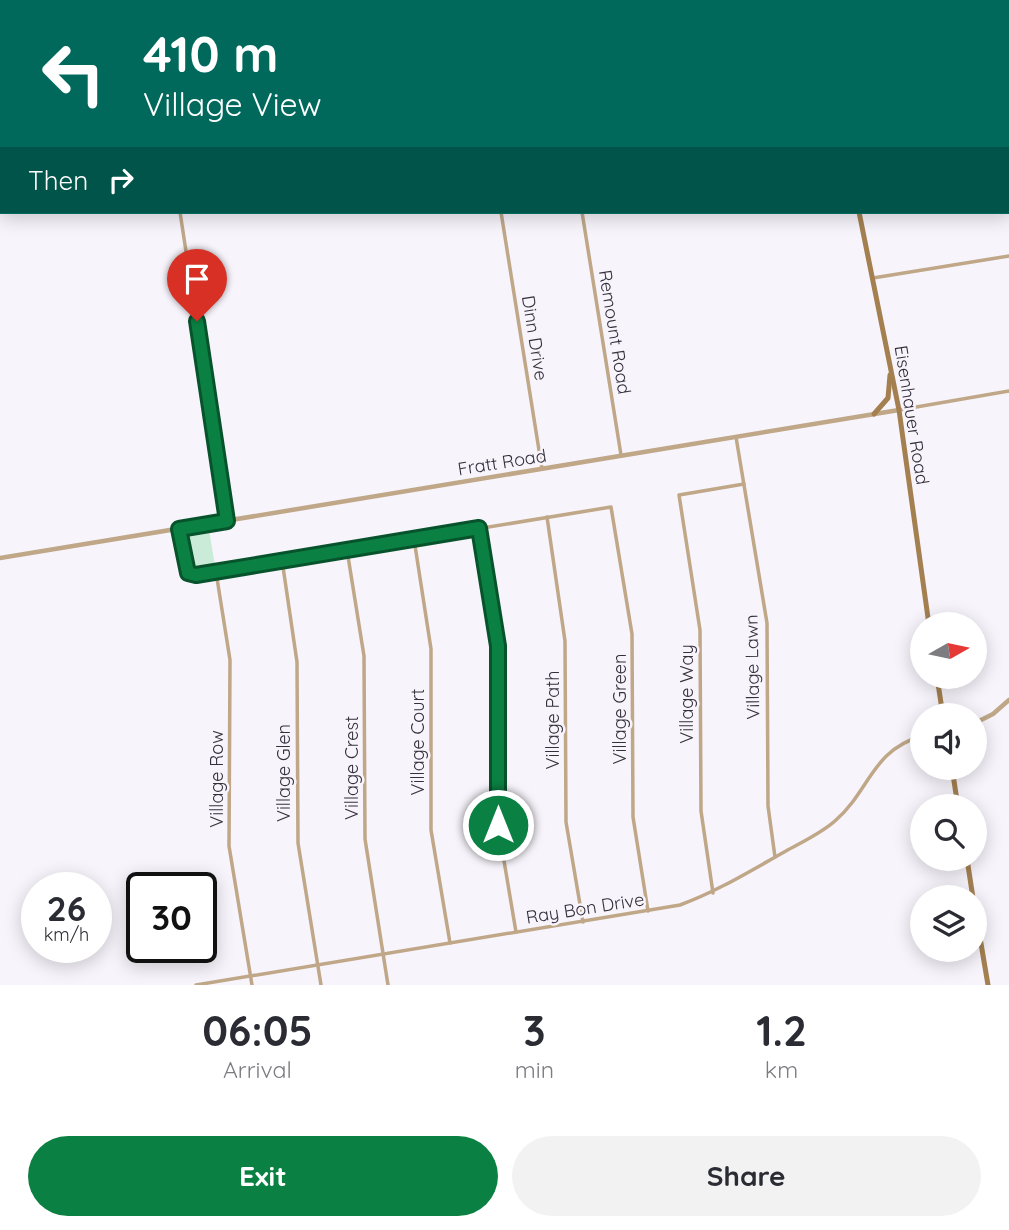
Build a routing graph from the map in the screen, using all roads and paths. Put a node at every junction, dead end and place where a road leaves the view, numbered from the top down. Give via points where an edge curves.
1 (180, 214) edge
2 (501, 214) edge
3 (582, 214) edge
4 (859, 214) edge
5 (1009, 256) edge
6 (871, 279) junction
7 (889, 361) junction
8 (1009, 391) edge
9 (899, 410) junction
10 (874, 414) junction
11 (736, 437) junction
12 (621, 458) junction
13 (542, 469) junction
14 (744, 484) junction
15 (547, 517) junction
16 (227, 521) junction
17 (479, 528) junction
18 (179, 529) junction
19 (414, 539) junction
20 (347, 550) junction
21 (0, 558) edge
22 (282, 560) junction
23 (216, 572) junction
24 (927, 612) edge
25 (1009, 700) edge
26 (987, 717) edge
27 (910, 740) edge
28 (775, 857) junction
29 (713, 893) junction
30 (648, 911) junction
31 (583, 922) junction
32 (517, 933) junction
33 (450, 944) junction
34 (383, 955) junction
35 (984, 962) edge
36 (318, 965) junction
37 (251, 976) junction
38 (196, 985) edge
39 (252, 985) edge
40 (321, 985) edge
41 (388, 985) edge
42 (988, 985) edge

1 - 16 street
2 - 13 street, Dinn Drive
3 - 12 street, Remount Road
4 - 6 main road, Eisenhauer Road
5 - 6 street
6 - 7 main road, Eisenhauer Road
7 - 9 main road, Eisenhauer Road
7 - 10 main road via 888,398
8 - 9 street, Fratt Road
9 - 10 street, Fratt Road
9 - 24 main road, Eisenhauer Road
10 - 11 street, Fratt Road
11 - 12 street, Fratt Road
11 - 14 street, Village Lawn
12 - 13 street, Fratt Road
13 - 16 street, Fratt Road
14 - 28 street, Village Lawn via 767,623 768,806
14 - 29 street, Village Way via 679,495 700,630 701,811
15 - 17 street
15 - 30 street, Village Green via 611,507 632,634 633,817
15 - 31 street, Village Path via 565,641 566,822
16 - 18 street, Fratt Road
17 - 19 street
17 - 32 street via 498,646 498,825
18 - 21 street, Fratt Road
18 - 23 street via 188,573
19 - 20 street
19 - 33 street, Village Court via 431,649 431,830
20 - 22 street
20 - 34 street, Village Crest via 364,656 365,839
22 - 23 street
22 - 36 street, Village Glen via 297,662 298,843
23 - 37 street, Village Row via 230,660 229,846
25 - 26 street
27 - 28 street, Ray Bon Drive via 882,758 836,820
28 - 29 street, Ray Bon Drive
29 - 30 street, Ray Bon Drive
30 - 31 street, Ray Bon Drive
31 - 32 street, Ray Bon Drive
32 - 33 street, Ray Bon Drive
33 - 34 street, Ray Bon Drive
34 - 36 street, Ray Bon Drive
34 - 41 street, Village Crest
35 - 42 main road
36 - 37 street, Ray Bon Drive
36 - 40 street, Village Glen
37 - 38 street, Ray Bon Drive
37 - 39 street, Village Row

